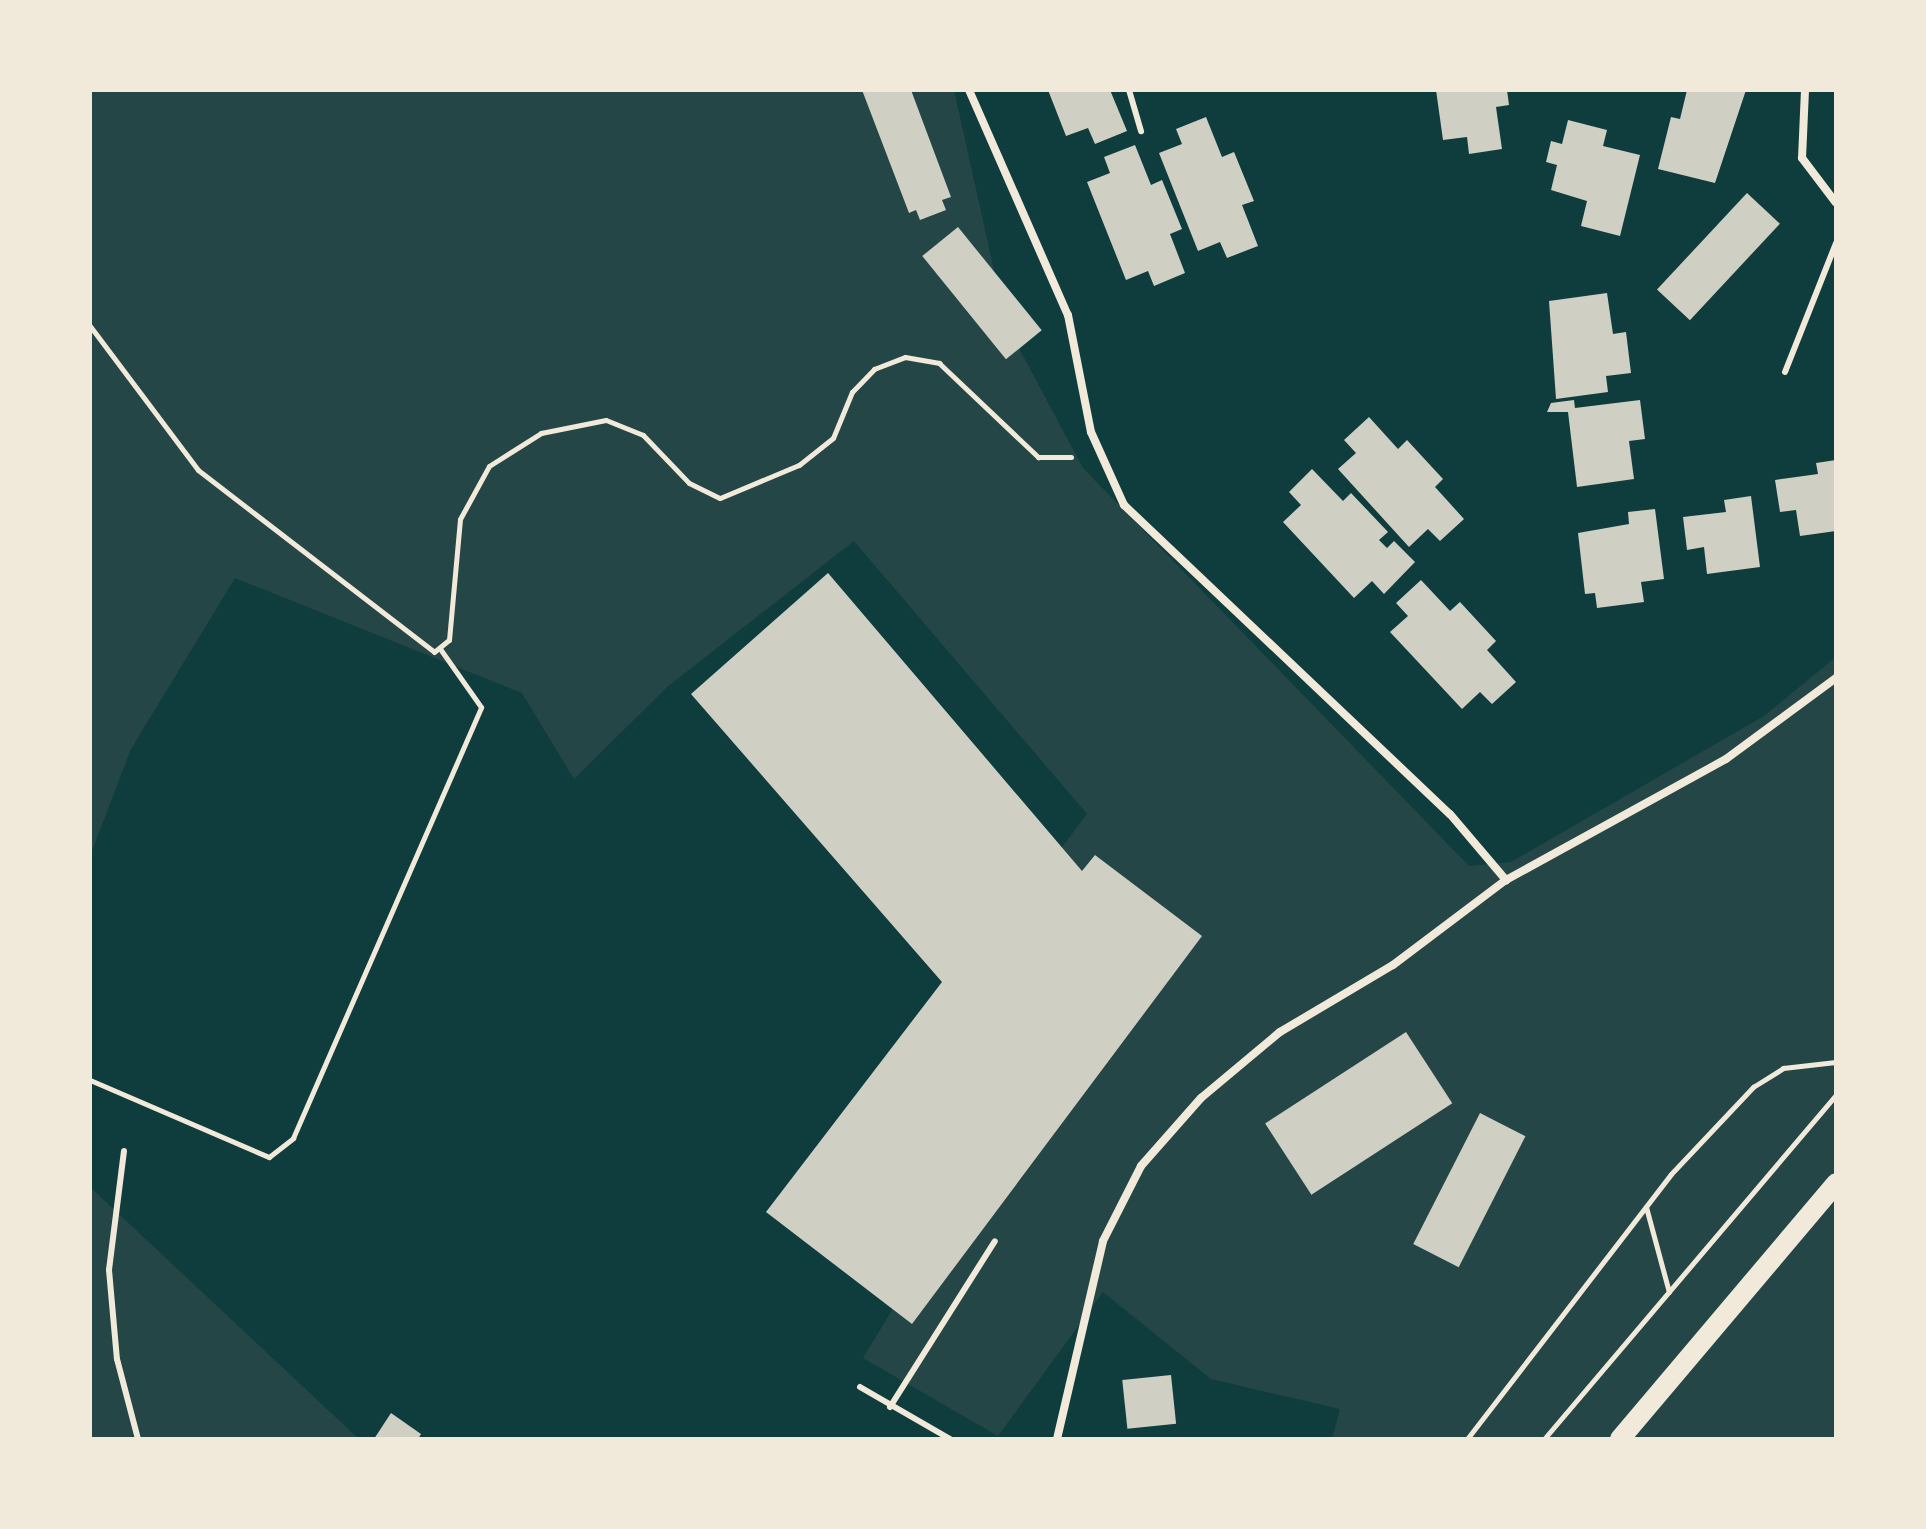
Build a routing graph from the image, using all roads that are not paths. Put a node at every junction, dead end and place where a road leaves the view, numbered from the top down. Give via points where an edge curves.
1 (969, 90) edge
2 (1129, 90) edge
3 (1805, 90) edge
4 (1141, 131) dead end
5 (1836, 203) edge
6 (1836, 243) edge
7 (1785, 372) dead end
8 (1836, 678) edge
9 (1506, 880) junction
10 (124, 1151) dead end
11 (1836, 1183) edge
12 (995, 1241) dead end
13 (860, 1387) dead end
14 (890, 1407) junction
15 (138, 1439) edge
16 (950, 1439) edge
17 (1057, 1439) edge
18 (1620, 1439) edge

1 - 9 street via 1068,315 1100,457 1124,505 1399,764
2 - 4 lane
3 - 5 street via 1802,158
6 - 7 lane
8 - 9 street via 1726,759
9 - 17 street via 1393,965 1280,1032 1172,1128 1141,1166 1103,1241
10 - 15 lane via 109,1270 117,1359
11 - 18 main road
12 - 14 lane
13 - 14 lane
14 - 16 lane

